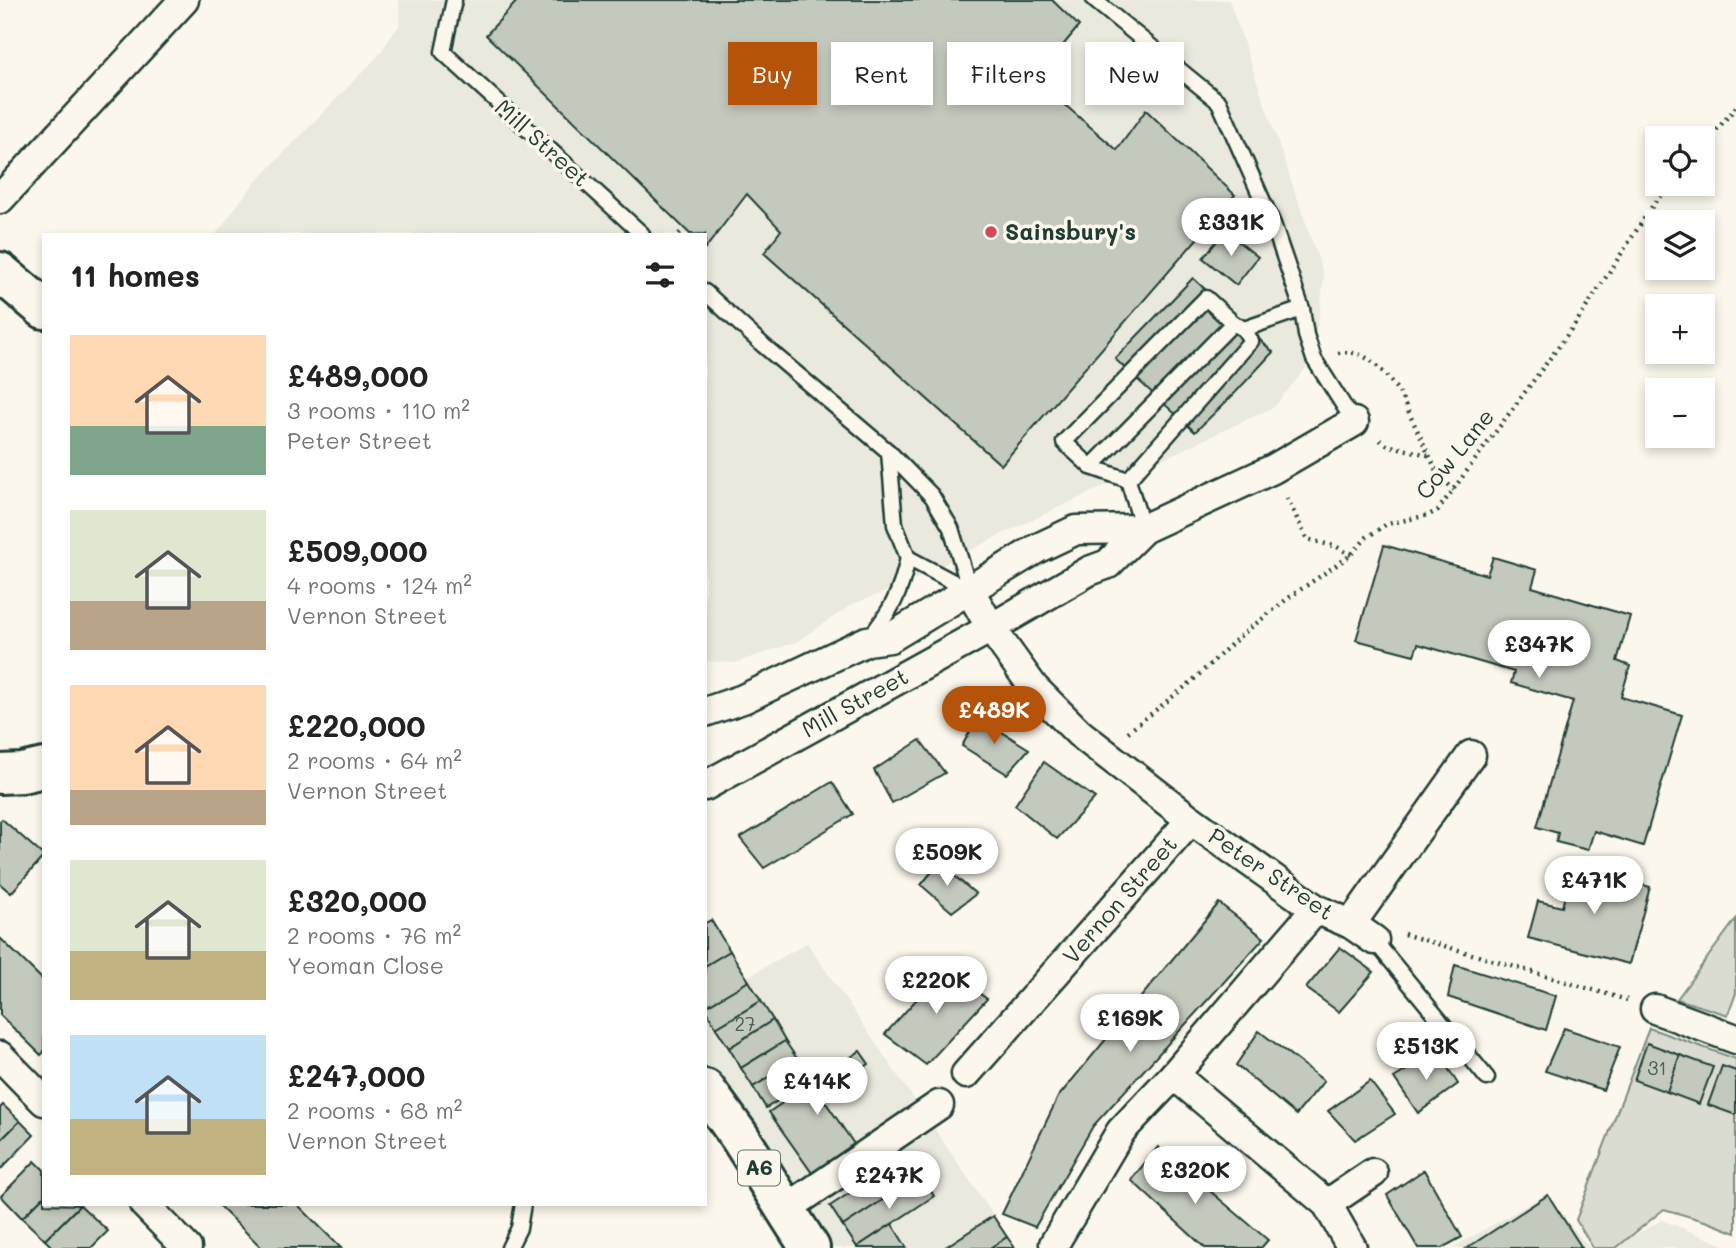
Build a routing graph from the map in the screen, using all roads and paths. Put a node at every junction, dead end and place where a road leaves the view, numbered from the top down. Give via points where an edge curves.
1 (184, 0) edge
2 (454, 0) edge
3 (1094, 0) edge
4 (1736, 107) edge
5 (1715, 132) edge
6 (1660, 196) edge
7 (0, 199) edge
8 (684, 229) dead end
9 (641, 233) edge
10 (680, 233) edge
11 (0, 272) edge
12 (707, 294) edge
13 (42, 307) edge
14 (1302, 309) junction
15 (1238, 326) junction
16 (1336, 353) dead end
17 (1354, 422) junction
18 (889, 452) junction
19 (1429, 455) junction
20 (1091, 467) junction
21 (1273, 469) junction
22 (1128, 480) junction
23 (1454, 490) junction
24 (1143, 529) junction
25 (1351, 555) junction
26 (908, 558) junction
27 (970, 591) junction
28 (991, 628) junction
29 (867, 641) junction
30 (707, 711) edge
31 (1106, 755) junction
32 (1471, 755) dead end
33 (42, 768) edge
34 (0, 774) edge
35 (707, 785) edge
36 (1191, 820) junction
37 (1316, 909) junction
38 (1362, 932) junction
39 (1655, 1009) joint
40 (1736, 1039) edge
41 (0, 1056) edge
42 (966, 1074) dead end
43 (1174, 1075) junction
44 (1487, 1078) dead end
45 (39, 1087) edge
46 (707, 1092) edge
47 (939, 1105) dead end
48 (1373, 1173) dead end
49 (1327, 1204) junction
50 (147, 1206) edge
51 (523, 1206) edge
52 (786, 1209) junction
53 (1054, 1244) dead end
54 (187, 1248) edge
55 (509, 1248) edge
56 (810, 1248) edge
57 (1352, 1248) edge

1 - 7 street
2 - 9 lane, Mill Street via 443,52
3 - 14 lane via 1219,102 1273,224
4 - 5 path
6 - 23 path, Cow Lane via 1576,323
8 - 10 path
11 - 13 main road
12 - 18 lane
14 - 15 lane
14 - 17 lane via 1314,359
15 - 20 lane
15 - 20 lane via 1206,298 1064,442
15 - 22 lane via 1251,341
16 - 19 path via 1356,352 1379,368 1399,392
17 - 19 path via 1387,445
17 - 21 street, Mill Street
18 - 26 lane via 895,525
18 - 27 lane via 932,496 951,528
19 - 23 path via 1438,474
20 - 22 lane
21 - 24 street, Mill Street
21 - 25 path via 1307,539
22 - 24 lane
23 - 25 path, Cow Lane via 1438,510 1387,524
24 - 27 street, Mill Street via 1076,530
24 - 28 street, Mill Street via 1108,564
25 - 31 path, Cow Lane via 1239,637
26 - 27 lane
26 - 29 lane via 895,601
27 - 28 street, Peter Street
27 - 29 street, Mill Street via 890,638
28 - 31 street, Peter Street via 1034,688
28 - 35 street, Mill Street
29 - 30 street, Mill Street
31 - 36 street, Peter Street
32 - 38 street
33 - 34 main road
36 - 37 street, Peter Street
36 - 42 street, Vernon Street
37 - 38 street, Peter Street
37 - 43 street
38 - 39 path via 1403,933
38 - 44 lane
39 - 40 street
41 - 45 street
43 - 49 street
43 - 53 street via 1121,1131
46 - 52 main road, A6
47 - 52 street
48 - 49 street
49 - 57 street
50 - 54 street
51 - 55 lane
52 - 56 main road, A6

